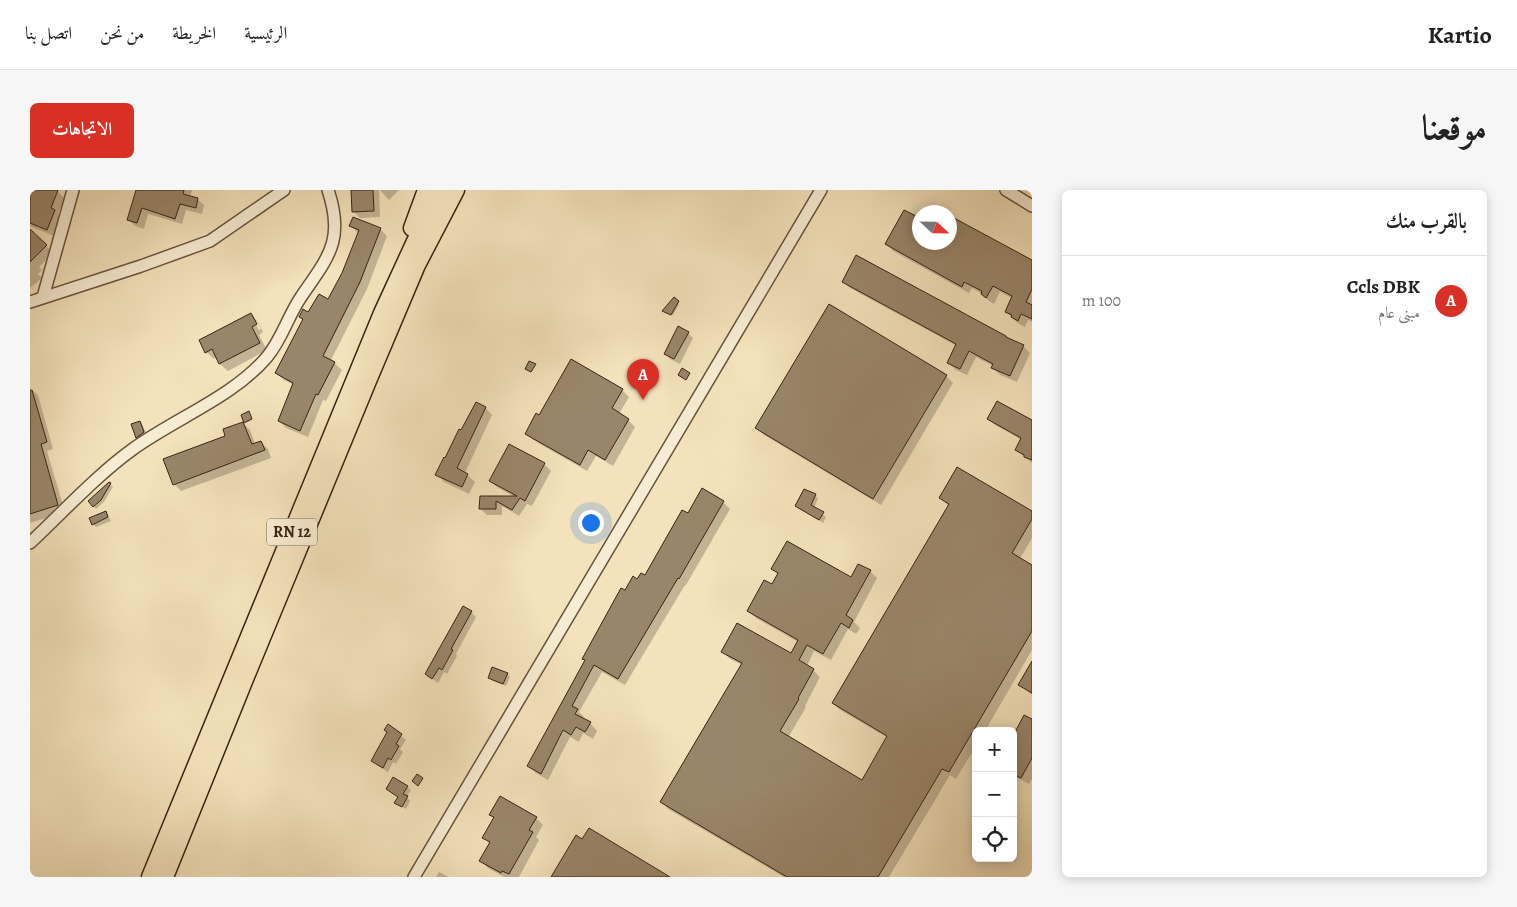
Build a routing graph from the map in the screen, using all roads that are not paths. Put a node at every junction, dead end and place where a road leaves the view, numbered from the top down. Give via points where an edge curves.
1 (73, 190) edge
2 (284, 190) edge
3 (328, 190) edge
4 (426, 190) edge
5 (441, 190) edge
6 (456, 190) edge
7 (821, 190) edge
8 (1006, 190) edge
9 (1032, 206) edge
10 (399, 278) junction
11 (43, 297) junction
12 (30, 302) edge
13 (30, 544) edge
14 (150, 877) edge
15 (165, 877) edge
16 (414, 877) edge

1 - 11 street
2 - 11 street via 210,241
3 - 13 street via 335,229 333,247 324,266 297,302 269,355 225,392 116,462
4 - 10 highway via 406,246
5 - 10 highway, RN 12
6 - 15 highway, RN 12 via 417,265 379,354
7 - 16 street
8 - 9 street
10 - 14 highway, RN 12 via 378,322
11 - 12 street

